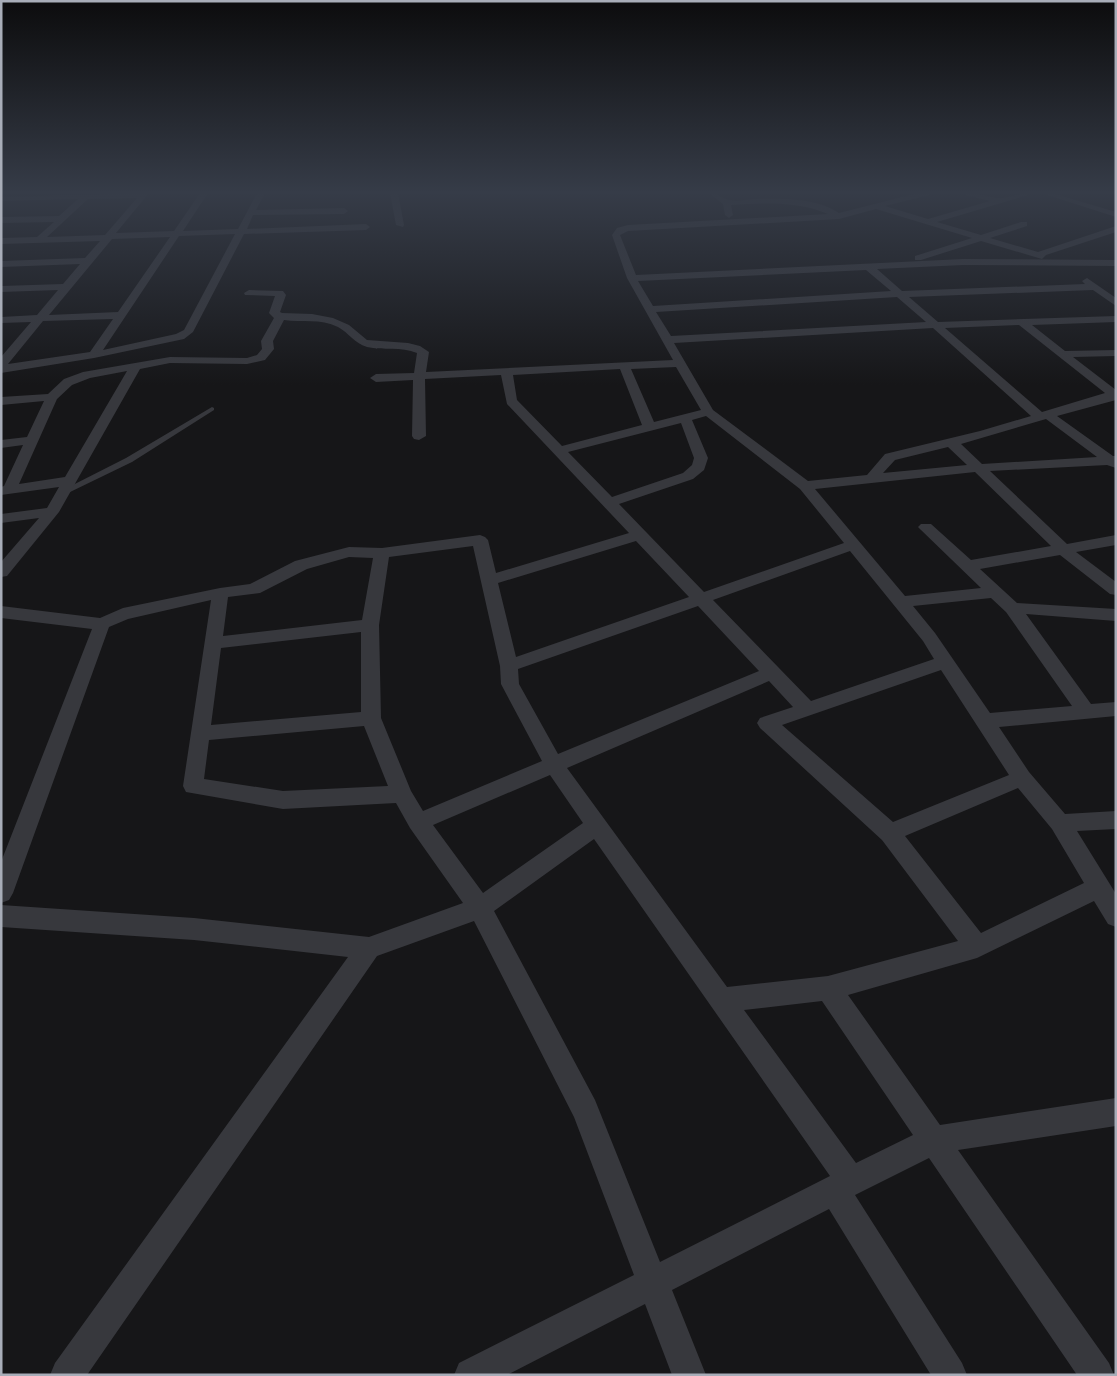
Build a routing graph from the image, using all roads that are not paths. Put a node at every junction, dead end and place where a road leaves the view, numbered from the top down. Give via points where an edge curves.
1 (91, 257) edge
2 (159, 257) edge
3 (228, 257) edge
4 (624, 257) edge
5 (920, 257) edge
6 (1045, 257) edge
7 (88, 261) junction
8 (1064, 263) junction
9 (1116, 263) edge
10 (1, 264) edge
11 (895, 265) junction
12 (869, 266) junction
13 (632, 278) junction
14 (66, 287) junction
15 (1, 289) edge
16 (1098, 289) junction
17 (1116, 291) edge
18 (249, 293) dead end
19 (900, 294) junction
20 (1116, 303) edge
21 (650, 309) junction
22 (121, 314) junction
23 (280, 317) junction
24 (40, 318) junction
25 (1116, 319) edge
26 (1, 320) edge
27 (1021, 322) junction
28 (936, 325) junction
29 (180, 337) junction
30 (667, 340) junction
31 (1116, 353) edge
32 (1062, 354) junction
33 (94, 355) junction
34 (170, 360) junction
35 (680, 362) junction
36 (1, 365) edge
37 (624, 365) junction
38 (135, 367) junction
39 (1, 369) edge
40 (506, 371) junction
41 (419, 376) junction
42 (376, 378) dead end
43 (1115, 395) edge
44 (52, 397) junction
45 (1, 401) edge
46 (212, 409) dead end
47 (708, 412) junction
48 (1044, 416) junction
49 (686, 418) junction
50 (649, 427) junction
51 (419, 436) dead end
52 (32, 440) junction
53 (951, 442) junction
54 (1, 444) edge
55 (558, 451) junction
56 (1114, 462) edge
57 (978, 468) junction
58 (871, 480) junction
59 (68, 486) junction
60 (805, 486) junction
61 (5, 491) edge
62 (608, 503) junction
63 (52, 512) junction
64 (1, 519) edge
65 (926, 527) dead end
66 (639, 535) junction
67 (1116, 540) edge
68 (853, 545) junction
69 (1063, 549) junction
70 (382, 554) junction
71 (967, 566) junction
72 (1, 572) edge
73 (490, 580) junction
74 (1116, 590) edge
75 (995, 592) junction
76 (220, 593) junction
77 (700, 599) junction
78 (900, 602) junction
79 (1012, 608) junction
80 (1, 612) edge
81 (1116, 615) edge
82 (102, 624) junction
83 (370, 625) junction
84 (213, 643) junction
85 (946, 662) junction
86 (509, 666) junction
87 (772, 673) junction
88 (807, 709) junction
89 (1116, 709) edge
90 (1086, 711) junction
91 (371, 718) junction
92 (984, 721) junction
93 (200, 733) junction
94 (554, 765) junction
95 (1022, 778) junction
96 (402, 794) junction
97 (1116, 820) edge
98 (418, 822) junction
99 (1060, 822) junction
100 (597, 825) junction
101 (890, 833) junction
102 (1099, 886) junction
103 (1, 893) edge
104 (480, 908) junction
105 (1, 916) edge
106 (1116, 916) edge
107 (977, 947) junction
108 (369, 948) junction
109 (828, 988) junction
110 (722, 1000) junction
111 (1116, 1112) edge
112 (933, 1140) junction
113 (842, 1185) junction
114 (652, 1282) junction
115 (67, 1375) edge
116 (471, 1375) edge
117 (688, 1375) edge
118 (950, 1375) edge
119 (1097, 1375) edge

1 - 7 street
2 - 22 street
3 - 29 street via 188,332
4 - 13 street
5 - 11 street
6 - 8 street
7 - 10 street
7 - 14 street
8 - 9 street
8 - 11 street
8 - 16 street
11 - 12 street
12 - 13 street
12 - 19 street
13 - 21 street
14 - 15 street
14 - 24 street
16 - 17 street
16 - 19 street
16 - 20 street
18 - 23 street via 279,293 274,313
19 - 21 street
19 - 28 street
21 - 30 street
22 - 24 street
22 - 33 street
23 - 34 street via 267,341 268,350 261,358 247,362
23 - 41 street via 332,321 344,326 363,342 416,347 423,352
24 - 26 street
24 - 36 street
25 - 27 street
27 - 28 street
27 - 32 street
28 - 30 street
28 - 48 street
29 - 33 street
29 - 34 street
30 - 35 street
31 - 32 street
32 - 43 street
33 - 39 street
34 - 38 street
35 - 37 street
35 - 47 street
37 - 40 street
37 - 50 street
38 - 44 street via 76,378
38 - 59 street
40 - 41 street
40 - 55 street via 511,401
41 - 42 street
41 - 51 street
43 - 48 street
44 - 45 street
44 - 52 street
46 - 59 lane via 129,460
47 - 49 street
47 - 60 street
48 - 53 street
48 - 56 street
49 - 50 street
49 - 62 street via 701,458 699,467 688,476
50 - 55 street
52 - 54 street
52 - 61 street
53 - 57 street
53 - 58 street via 890,457
55 - 62 street
56 - 57 street
57 - 58 street
57 - 69 street
58 - 60 street
59 - 61 street
59 - 63 street
60 - 68 street
62 - 66 street
63 - 64 street
63 - 72 street
65 - 71 street
66 - 73 street
66 - 77 street
67 - 69 street
68 - 77 street
68 - 78 street
69 - 71 street
69 - 74 street
70 - 73 street via 480,540
70 - 76 street via 349,552 301,565 254,589
70 - 83 street
71 - 75 street
73 - 86 street
75 - 78 street
75 - 79 street
76 - 82 street via 123,614
76 - 84 street
77 - 86 street
77 - 87 street
78 - 85 street
79 - 81 street
79 - 90 street
80 - 82 street
82 - 103 street
83 - 84 street
83 - 91 street
84 - 93 street
85 - 88 street
85 - 92 street
86 - 94 street via 510,684
87 - 88 street
87 - 94 street
88 - 101 street via 767,723
89 - 90 street
90 - 92 street
91 - 93 street
91 - 96 street
92 - 95 street
93 - 96 street via 193,786 283,800
94 - 98 street
94 - 100 street
95 - 99 street
95 - 101 street
96 - 98 street
97 - 99 street
98 - 104 street
99 - 102 street
100 - 104 street
100 - 110 street
101 - 107 street
102 - 106 street
102 - 107 street
104 - 108 street
104 - 114 street via 585,1110
105 - 108 street via 194,929
107 - 109 street
108 - 115 street
109 - 110 street
109 - 112 street
110 - 113 street
111 - 112 street
112 - 113 street
112 - 119 street
113 - 114 street
113 - 118 street
114 - 116 street
114 - 117 street

